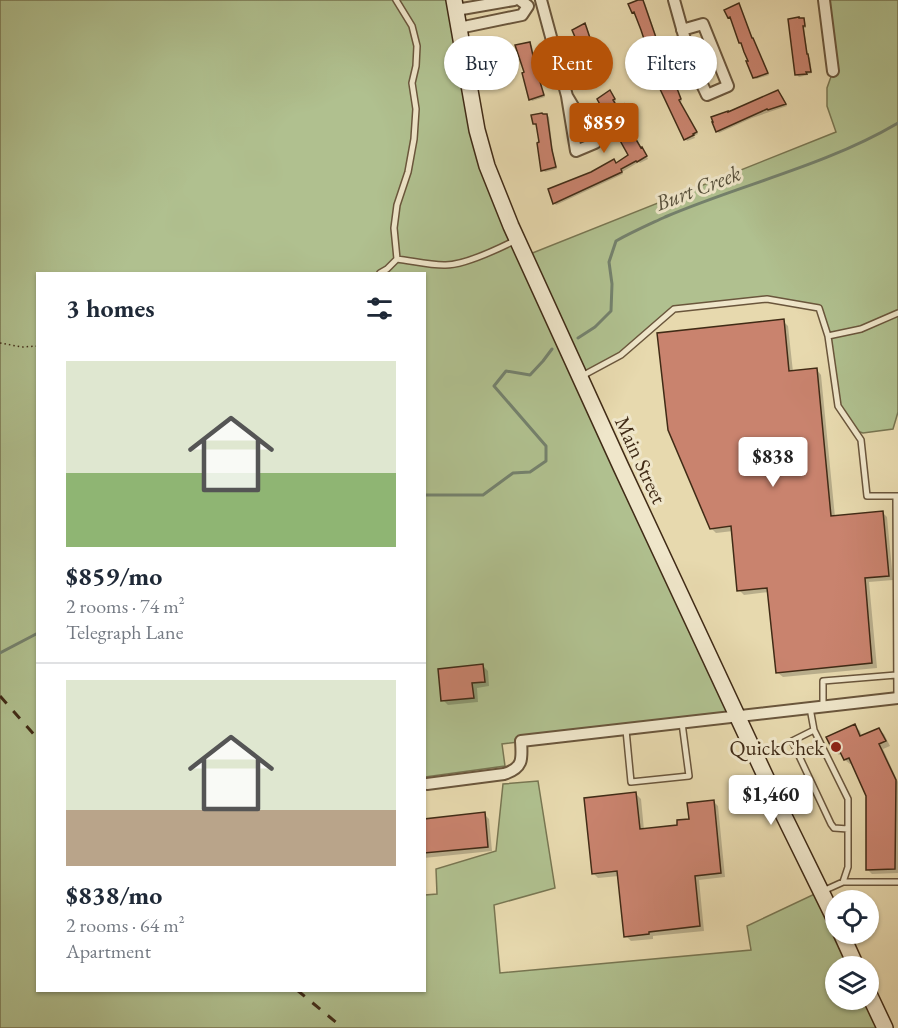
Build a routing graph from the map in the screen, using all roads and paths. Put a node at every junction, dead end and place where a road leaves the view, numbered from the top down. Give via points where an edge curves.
1 (396, 0) edge
2 (514, 0) edge
3 (554, 0) edge
4 (674, 0) edge
5 (824, 0) edge
6 (542, 1) edge
7 (524, 3) edge
8 (455, 5) edge
9 (459, 28) junction
10 (682, 30) junction
11 (833, 71) dead end
12 (567, 96) dead end
13 (517, 239) junction
14 (397, 259) junction
15 (382, 272) edge
16 (898, 313) edge
17 (828, 336) junction
18 (0, 343) edge
19 (36, 346) edge
20 (580, 377) junction
21 (897, 496) edge
22 (896, 675) junction
23 (897, 698) edge
24 (824, 706) junction
25 (810, 708) junction
26 (738, 716) junction
27 (682, 723) junction
28 (625, 729) junction
29 (814, 730) junction
30 (427, 784) dead end
31 (848, 829) junction
32 (843, 882) junction
33 (898, 882) edge
34 (821, 891) junction
35 (825, 899) edge
36 (876, 1010) edge
37 (885, 1028) edge

1 - 14 lane via 412,26 417,46 412,83 416,110 414,139 394,228
2 - 8 street
3 - 6 street
4 - 10 street
5 - 11 street
6 - 7 street
6 - 12 street
7 - 9 street via 522,15
8 - 9 main road, Main Street
9 - 13 main road, Main Street via 484,157
10 - 10 street via 708,96 728,86 703,24
13 - 14 lane via 447,266
13 - 20 main road, Main Street
14 - 15 lane
16 - 17 lane via 861,330
17 - 20 lane via 819,308 767,299 674,309 621,355
17 - 21 lane via 837,406 861,440 867,496
18 - 19 path
20 - 26 main road, Main Street
21 - 22 lane
22 - 23 lane
22 - 24 lane via 823,681
23 - 24 street
24 - 25 street
25 - 26 street
25 - 29 lane
26 - 27 street
26 - 34 main road, Main Street
27 - 28 street
27 - 28 lane via 689,776 630,782
28 - 30 street via 521,741 520,765 513,771
29 - 31 lane via 848,799
29 - 31 lane via 792,741 831,824
31 - 32 lane via 848,867
32 - 33 lane
32 - 34 lane
34 - 35 main road, Main Street
36 - 37 main road

